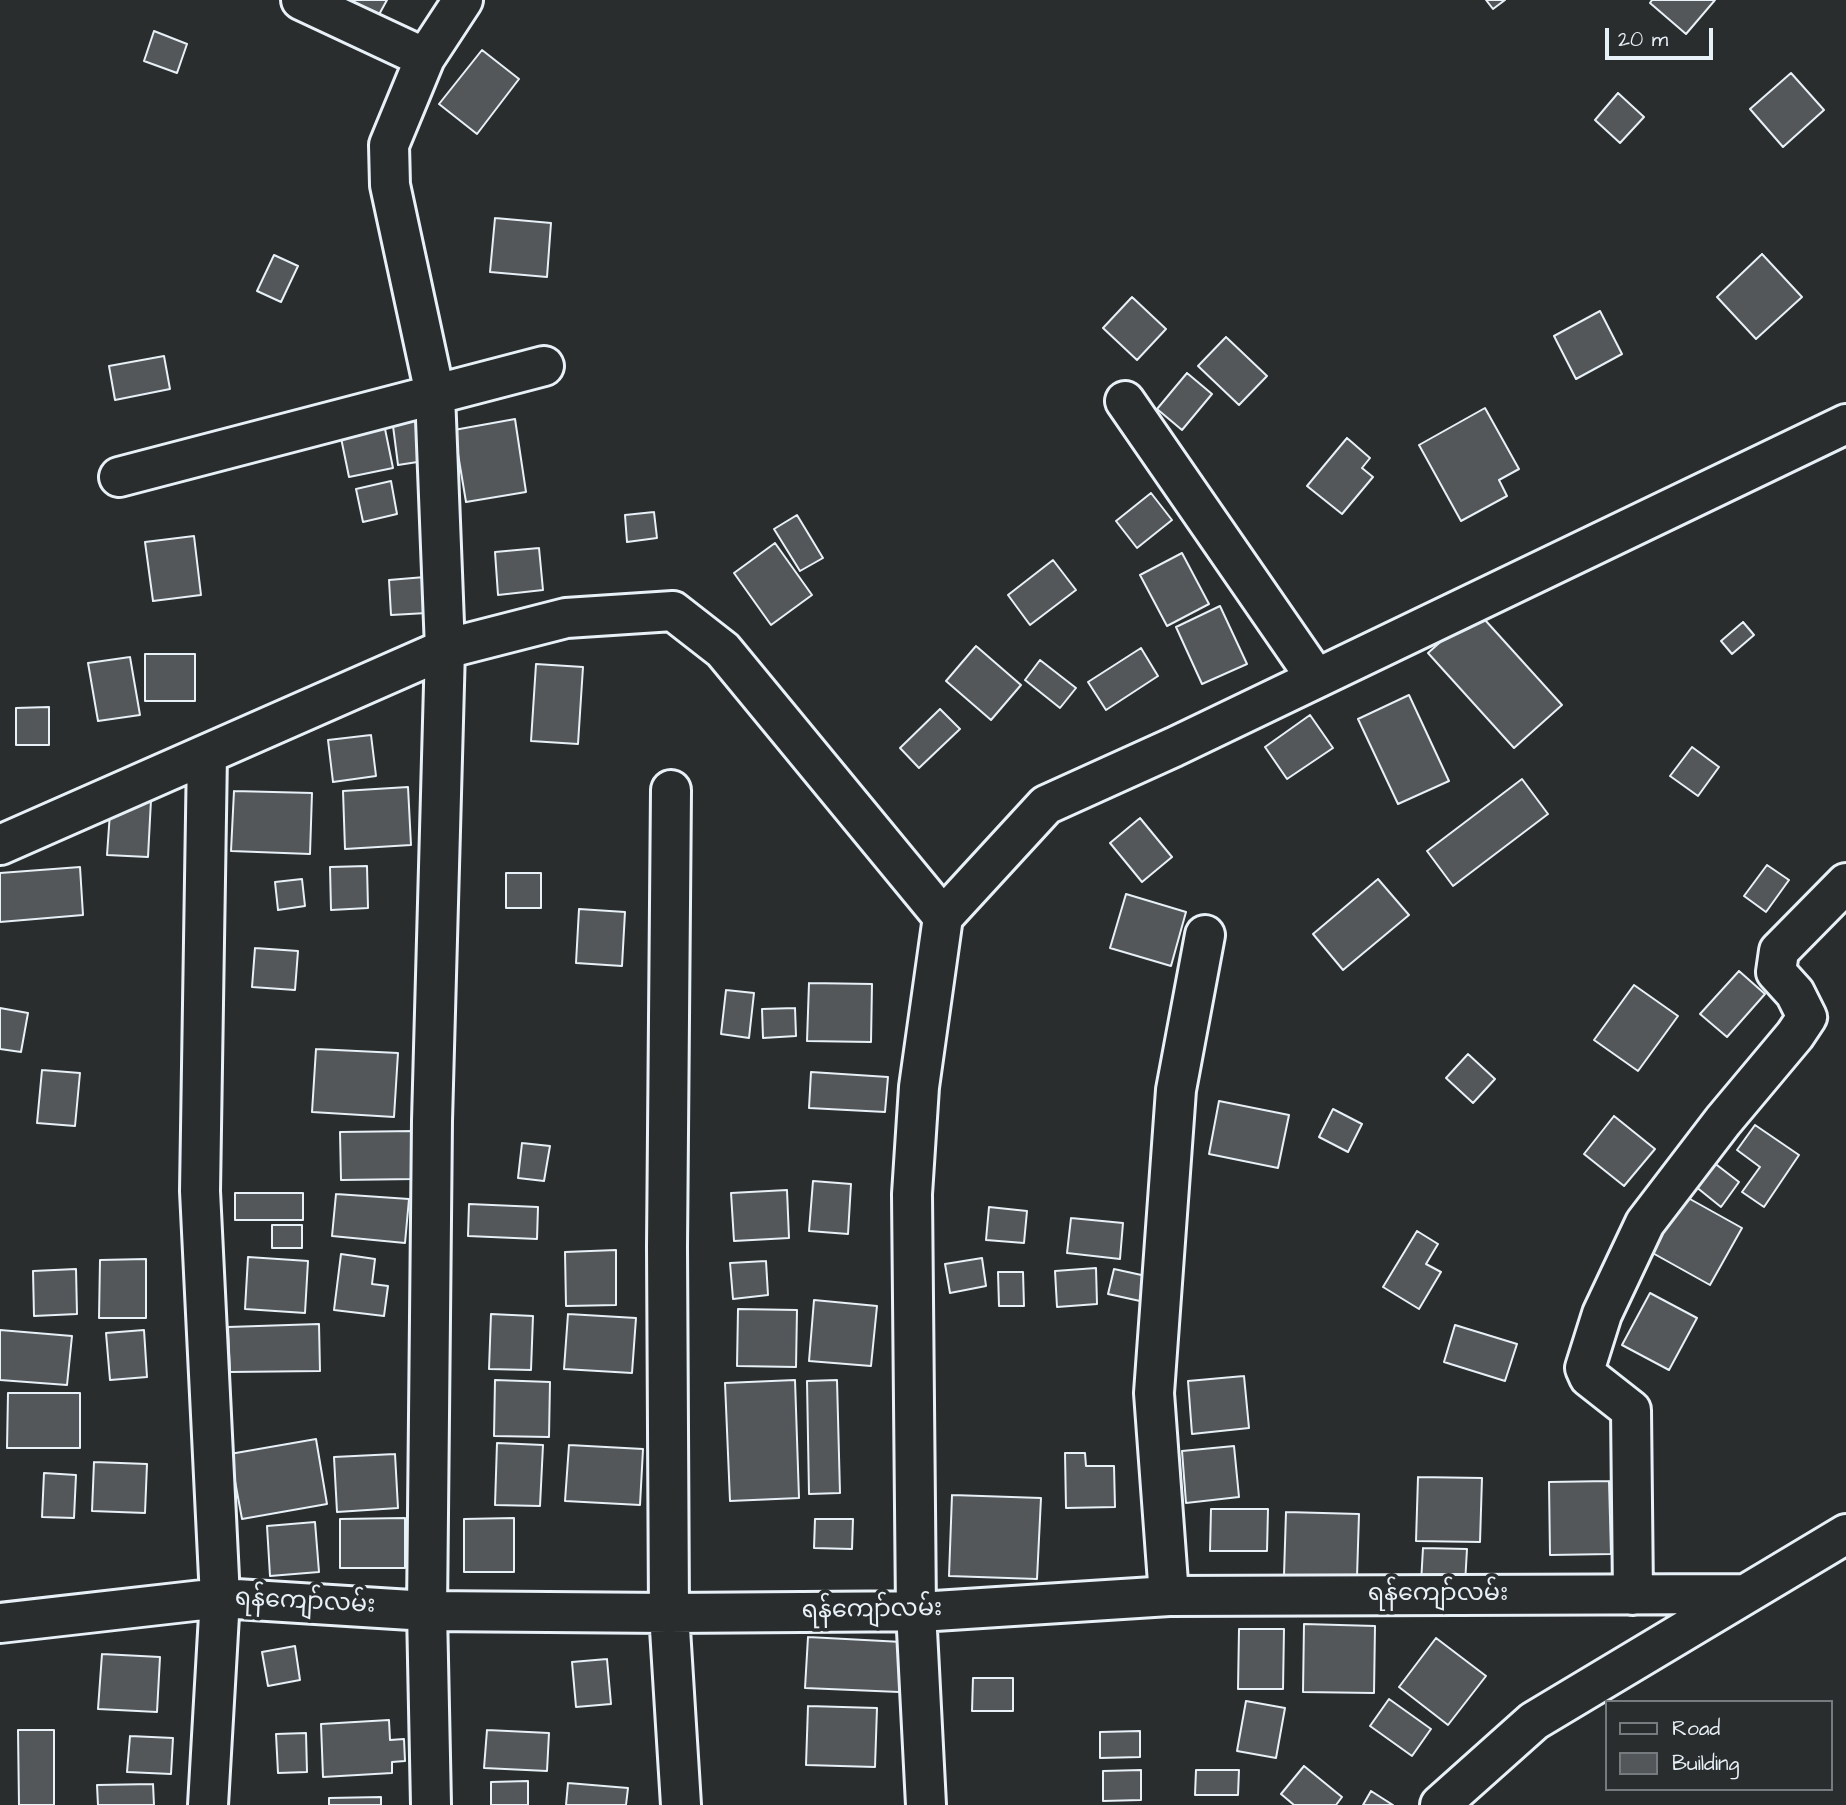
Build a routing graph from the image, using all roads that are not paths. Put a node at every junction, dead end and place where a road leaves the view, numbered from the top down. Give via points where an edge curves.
1 (301, 0) edge
2 (463, 0) edge
3 (425, 58) junction
4 (544, 366) dead end
5 (435, 394) junction
6 (1125, 401) dead end
7 (1846, 424) edge
8 (119, 477) dead end
9 (445, 649) junction
10 (1316, 678) junction
11 (207, 754) junction
12 (671, 790) dead end
13 (0, 845) edge
14 (1846, 883) edge
15 (943, 916) junction
16 (1205, 934) dead end
17 (1839, 1546) edge
18 (1744, 1594) junction
19 (1633, 1595) junction
20 (1168, 1596) junction
21 (220, 1598) junction
22 (427, 1611) junction
23 (916, 1611) junction
24 (669, 1613) junction
25 (0, 1623) edge
26 (208, 1805) edge
27 (431, 1805) edge
28 (681, 1805) edge
29 (926, 1805) edge
30 (1440, 1805) edge

1 - 3 street
2 - 3 street
3 - 5 street via 389,145 390,185
4 - 5 street
5 - 8 street
5 - 9 street
6 - 10 street
7 - 10 street
9 - 11 street
9 - 15 street via 566,618 673,611 723,650
9 - 22 street via 432,1121
10 - 15 street via 1046,805
11 - 13 street
11 - 21 street via 200,1191
12 - 24 street
14 - 19 street via 1779,951 1776,972 1795,993 1807,1017 1645,1223 1602,1314 1585,1368 1589,1377 1631,1410
15 - 23 street via 919,1087 912,1194
16 - 20 street via 1176,1090 1154,1393
17 - 18 street
18 - 19 street, ရန်ကျော်လမ်း
18 - 30 street via 1534,1721
19 - 20 street, ရန်ကျော်လမ်း
20 - 23 street, ရန်ကျော်လမ်း
21 - 22 street, ရန်ကျော်လမ်း
21 - 25 street, ရန်ကျော်လမ်း
21 - 26 street
22 - 24 street, ရန်ကျော်လမ်း
22 - 27 street
23 - 24 street, ရန်ကျော်လမ်း
23 - 29 street
24 - 28 street

